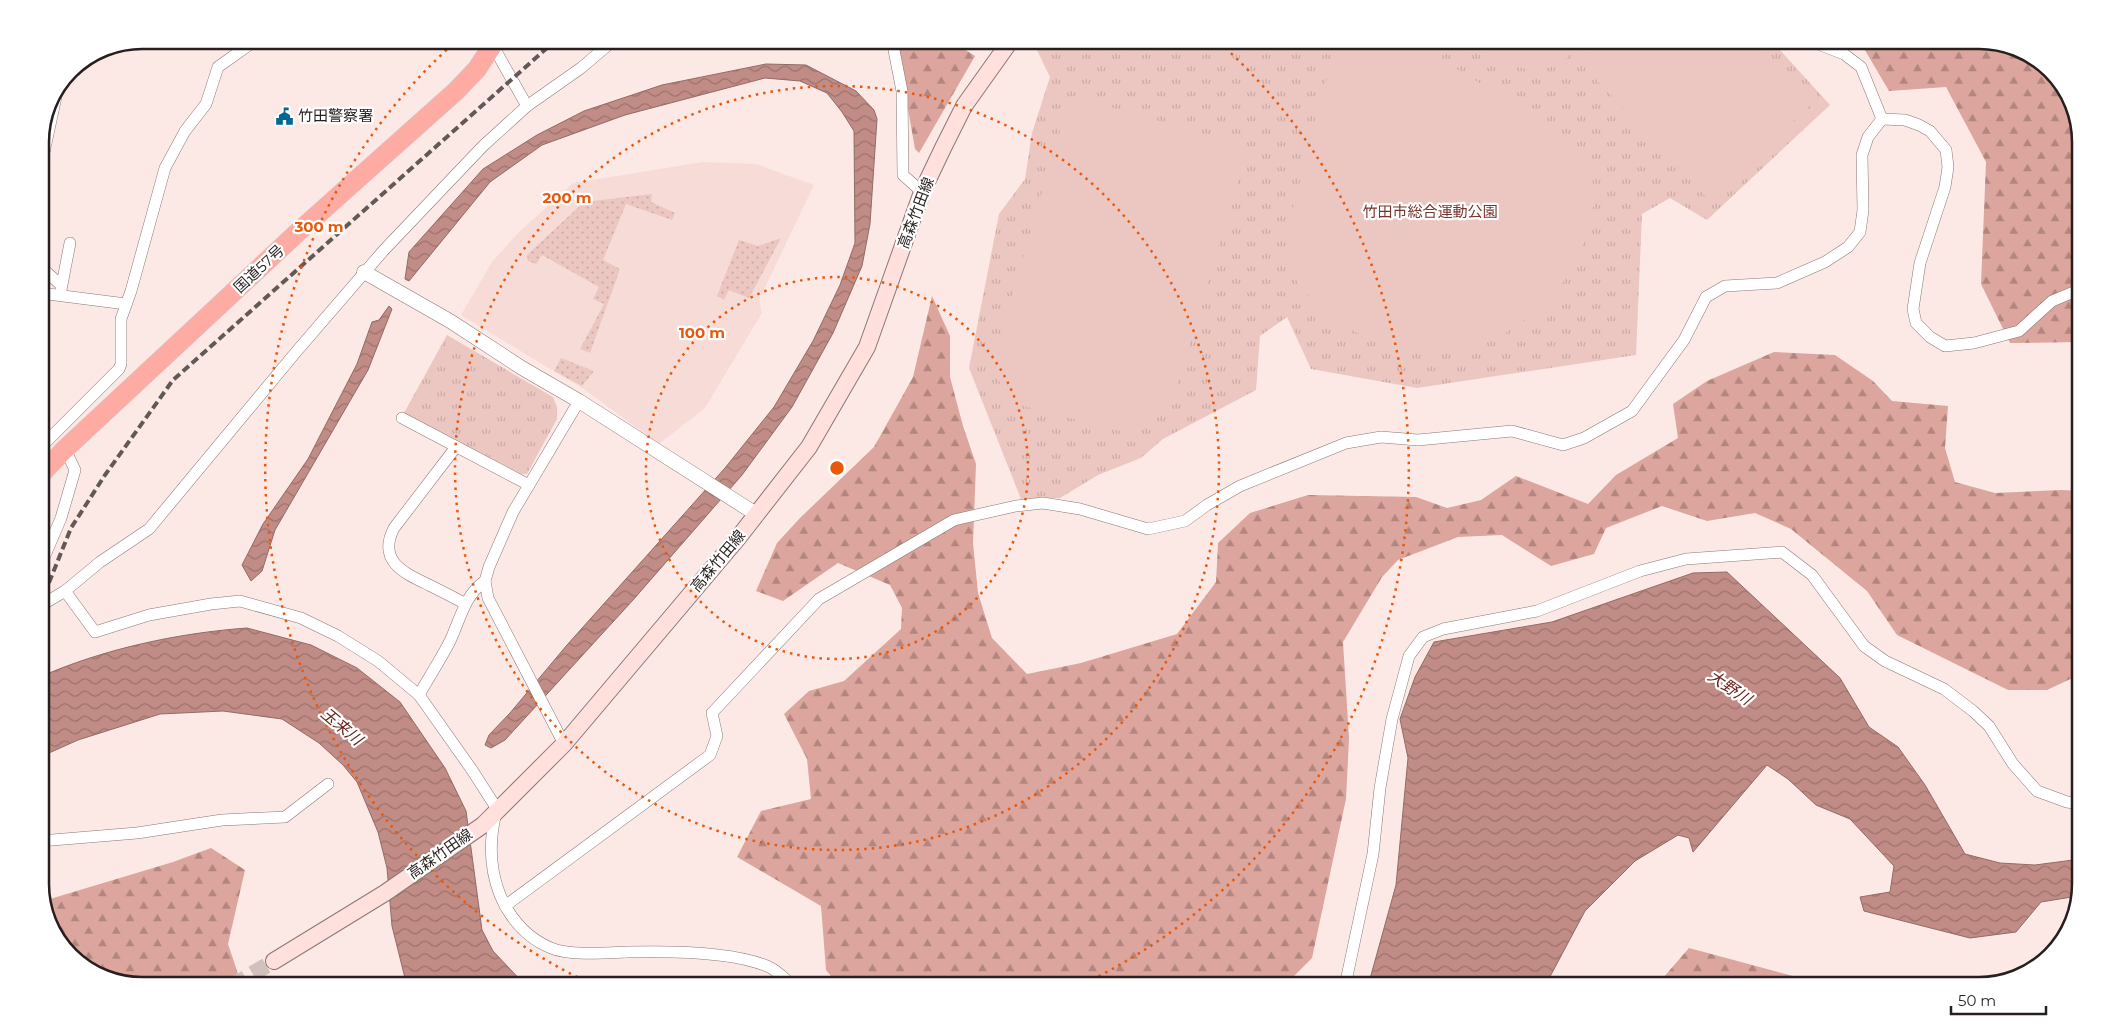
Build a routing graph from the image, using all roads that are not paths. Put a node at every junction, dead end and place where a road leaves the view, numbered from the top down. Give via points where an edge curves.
1 (243, 49) edge
2 (491, 49) edge
3 (498, 49) edge
4 (603, 49) edge
5 (894, 49) edge
6 (1005, 49) edge
7 (1831, 49) edge
8 (527, 106) junction
9 (1882, 119) junction
10 (922, 192) junction
11 (70, 243) dead end
12 (364, 272) junction
13 (49, 274) edge
14 (61, 290) junction
15 (49, 292) edge
16 (2072, 292) edge
17 (126, 304) junction
18 (579, 402) junction
19 (402, 418) dead end
20 (49, 439) edge
21 (456, 447) junction
22 (65, 449) junction
23 (49, 466) edge
24 (529, 486) junction
25 (756, 514) junction
26 (49, 546) edge
27 (485, 581) junction
28 (65, 591) junction
29 (49, 601) edge
30 (464, 603) junction
31 (419, 695) junction
32 (564, 744) junction
33 (328, 784) dead end
34 (2072, 803) edge
35 (497, 809) junction
36 (49, 840) edge
37 (505, 906) junction
38 (274, 961) tunnel mouth
39 (782, 977) edge
40 (1347, 977) edge

1 - 17 street via 218,67 206,104 185,131 165,168
2 - 22 highway, 国道57号 via 456,92 298,232
3 - 8 street
4 - 8 street
5 - 10 street via 902,91 903,176
6 - 10 main road, 高森竹田線 via 964,106
7 - 9 street via 1861,67
8 - 12 street via 483,146
9 - 16 street via 1905,120 1918,125 1930,131 1946,150 1945,187 1920,264 1913,309 1916,323 1930,337 1945,346 1974,344 2019,330 2052,301
9 - 37 street via 1868,136 1862,154 1860,232 1848,247 1825,262 1777,283 1725,286 1706,297 1684,340 1632,411 1584,438 1563,445 1512,431 1418,440 1380,437 1346,443 1240,486 1185,521 1148,529 1080,509 1043,503 954,520 819,599 712,713 716,736 710,755
10 - 25 main road, 高森竹田線 via 867,347 809,447
11 - 14 street
12 - 18 street via 450,321
12 - 28 street via 149,529 100,562
13 - 14 street
14 - 15 street
14 - 17 street
17 - 20 street via 121,319 119,370
18 - 24 street
18 - 25 street
19 - 21 street
21 - 24 street
21 - 30 street via 394,528 388,548 394,563 403,572
22 - 23 highway, 国道57号
22 - 26 street via 75,470
24 - 27 street via 513,512
25 - 32 main road, 高森竹田線
27 - 30 street
27 - 32 street via 488,598
28 - 29 street
28 - 31 street via 95,632 148,615 211,604 240,601 284,612 362,651
30 - 31 street via 450,640
31 - 35 street
32 - 35 main road, 高森竹田線
33 - 36 street via 285,817 222,820 137,833
34 - 40 street via 2037,791 2013,764 1989,726 1944,689 1885,661 1864,646 1812,575 1782,552 1686,559 1640,571 1537,611 1443,629 1423,637 1408,656 1392,719 1373,854
35 - 37 street via 492,826 491,866
35 - 38 main road, 高森竹田線 via 483,825 361,908
37 - 39 street via 524,932 552,949 590,954 651,951 739,957 771,968

